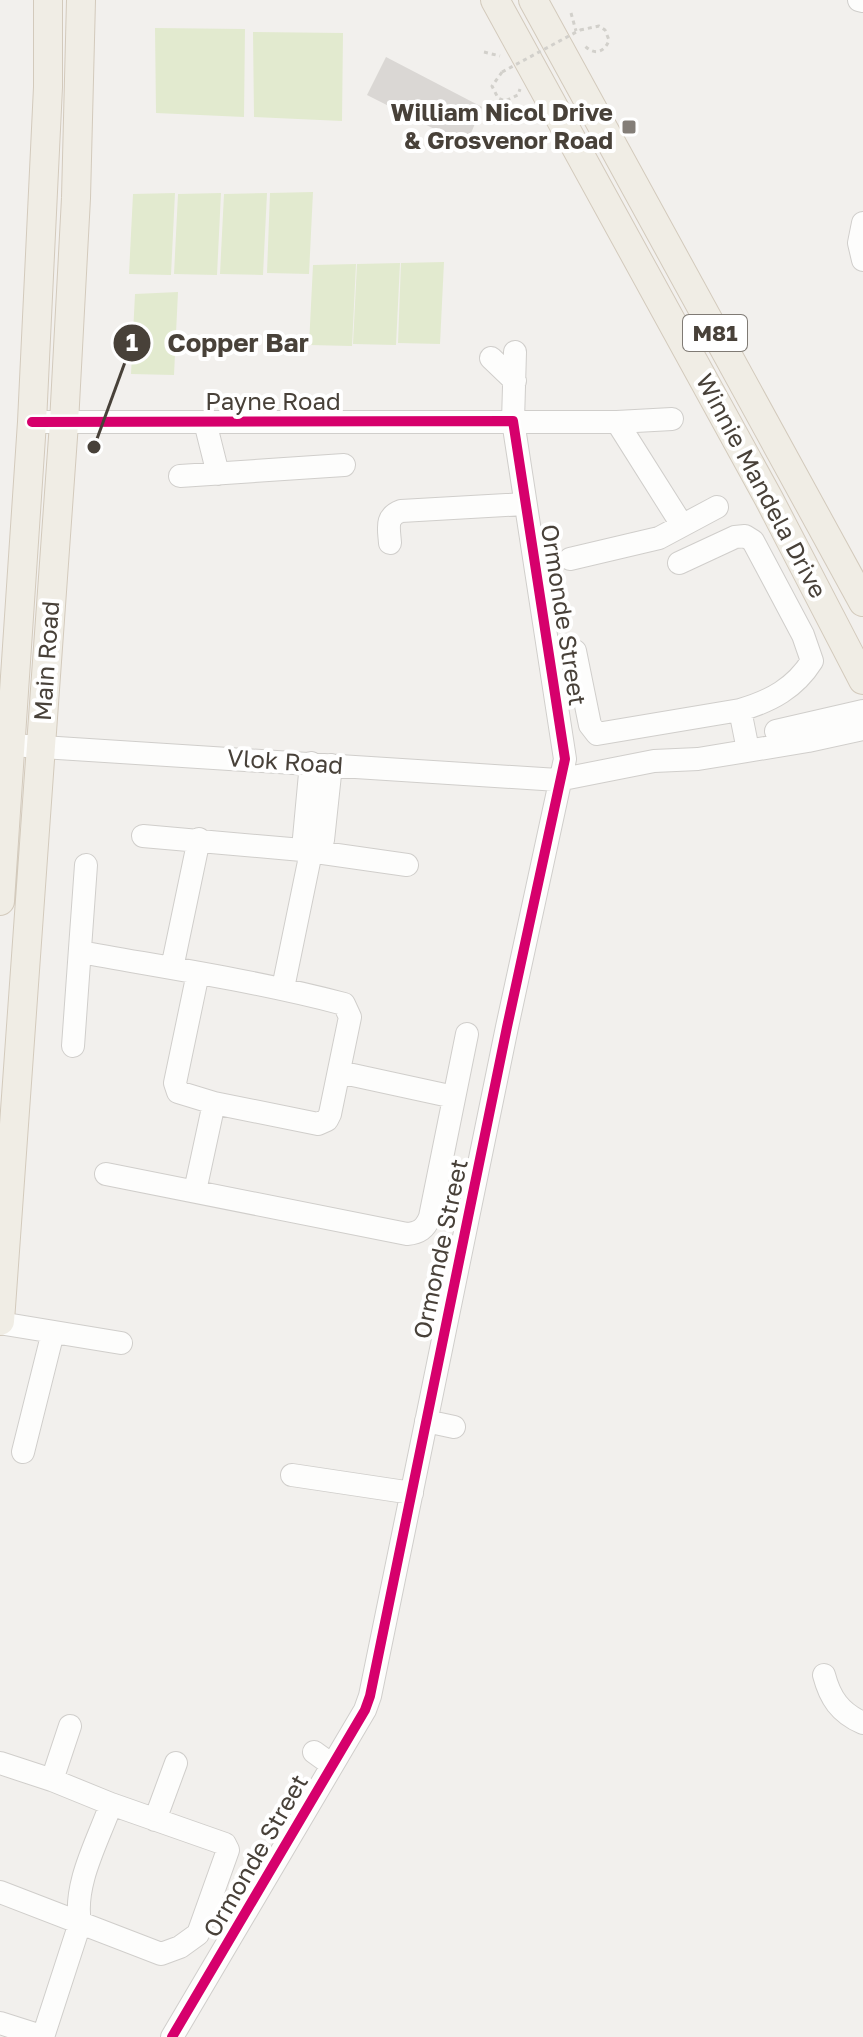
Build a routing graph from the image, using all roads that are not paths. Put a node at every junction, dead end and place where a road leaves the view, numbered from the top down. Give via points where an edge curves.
1 (48, 0) edge
2 (81, 0) edge
3 (94, 0) edge
4 (495, 0) edge
5 (533, 0) edge
6 (557, 14) edge
7 (81, 28) junction
8 (863, 223) edge
9 (863, 260) edge
10 (515, 352) dead end
11 (491, 358) dead end
12 (515, 381) junction
13 (672, 419) dead end
14 (513, 421) junction
15 (32, 422) junction
16 (205, 422) junction
17 (617, 422) junction
18 (64, 423) junction
19 (344, 465) dead end
20 (218, 474) junction
21 (180, 476) dead end
22 (524, 504) junction
23 (717, 507) dead end
24 (682, 525) junction
25 (390, 543) dead end
26 (570, 559) dead end
27 (679, 563) dead end
28 (863, 602) edge
29 (575, 651) dead end
30 (863, 680) edge
31 (751, 707) junction
32 (863, 711) edge
33 (863, 729) edge
34 (770, 739) junction
35 (747, 744) junction
36 (11, 745) junction
37 (41, 747) junction
38 (321, 764) junction
39 (558, 780) junction
40 (143, 836) dead end
41 (199, 839) junction
42 (311, 852) junction
43 (86, 865) dead end
44 (407, 865) dead end
45 (0, 901) edge
46 (80, 952) junction
47 (172, 968) junction
48 (198, 973) junction
49 (283, 988) junction
50 (467, 1034) dead end
51 (73, 1046) dead end
52 (339, 1072) junction
53 (454, 1097) junction
54 (214, 1103) junction
55 (106, 1174) dead end
56 (195, 1191) junction
57 (0, 1322) edge
58 (53, 1332) junction
59 (121, 1343) dead end
60 (426, 1421) junction
61 (454, 1427) dead end
62 (23, 1452) dead end
63 (292, 1475) dead end
64 (412, 1493) junction
65 (824, 1675) dead end
66 (863, 1723) edge
67 (70, 1726) dead end
68 (314, 1752) dead end
69 (0, 1763) edge
70 (176, 1763) dead end
71 (332, 1765) junction
72 (52, 1780) junction
73 (111, 1804) junction
74 (155, 1820) junction
75 (0, 1892) edge
76 (80, 1923) junction
77 (1, 2025) edge
78 (44, 2037) edge
79 (172, 2037) edge

1 - 15 main road, Main Road
2 - 7 main road, Main Road
3 - 7 main road
4 - 30 main road, Winnie Mandela Drive / M81
5 - 6 main road, Winnie Mandela Drive / M81
6 - 28 main road, Winnie Mandela Drive / M81
7 - 18 main road, Main Road
8 - 9 street
10 - 12 street, Ormonde Street
11 - 12 street
12 - 14 street, Ormonde Street
13 - 17 street, Payne Road
14 - 16 street, Payne Road
14 - 17 street, Payne Road
14 - 22 street, Ormonde Street
15 - 18 street, Payne Road
15 - 36 main road, Main Road
16 - 18 street, Payne Road
16 - 20 street
17 - 24 street
18 - 37 main road, Main Road
19 - 20 street
20 - 21 street
22 - 25 street via 401,511 388,521
22 - 39 street, Ormonde Street via 565,753
23 - 24 street
24 - 26 street via 659,538
27 - 31 street via 745,536 753,541 803,635 812,661 800,680
29 - 31 street via 590,725 597,734
31 - 34 street
31 - 35 street
32 - 34 street
33 - 34 street
34 - 35 street
35 - 39 street, Vlok Road via 689,748 654,761
36 - 37 street, Vlok Road
36 - 45 main road, Main Road
37 - 38 street, Vlok Road
37 - 57 main road, Main Road
38 - 39 street, Vlok Road
38 - 42 street via 304,838
39 - 60 street, Ormonde Street
40 - 41 street
41 - 42 street
41 - 47 street
42 - 44 street
42 - 49 street
43 - 46 street
46 - 47 street
46 - 51 street
47 - 48 street
48 - 49 street
48 - 54 street via 175,1083 181,1094
49 - 52 street via 347,1006 350,1017
50 - 53 street
52 - 53 street
52 - 54 street via 330,1114 321,1123
53 - 56 street via 430,1217 414,1234
54 - 56 street
55 - 56 street
57 - 58 street
58 - 59 street
58 - 62 street
60 - 61 street
60 - 64 street, Ormonde Street
63 - 64 street
64 - 71 street, Ormonde Street via 370,1696
65 - 66 street via 833,1702
67 - 72 street
68 - 71 street
69 - 72 street
70 - 74 street
71 - 79 street, Ormonde Street
72 - 73 street
73 - 74 street
73 - 76 street via 78,1898
74 - 76 street via 228,1848 198,1934 161,1954
75 - 76 street
76 - 78 street
77 - 78 street

